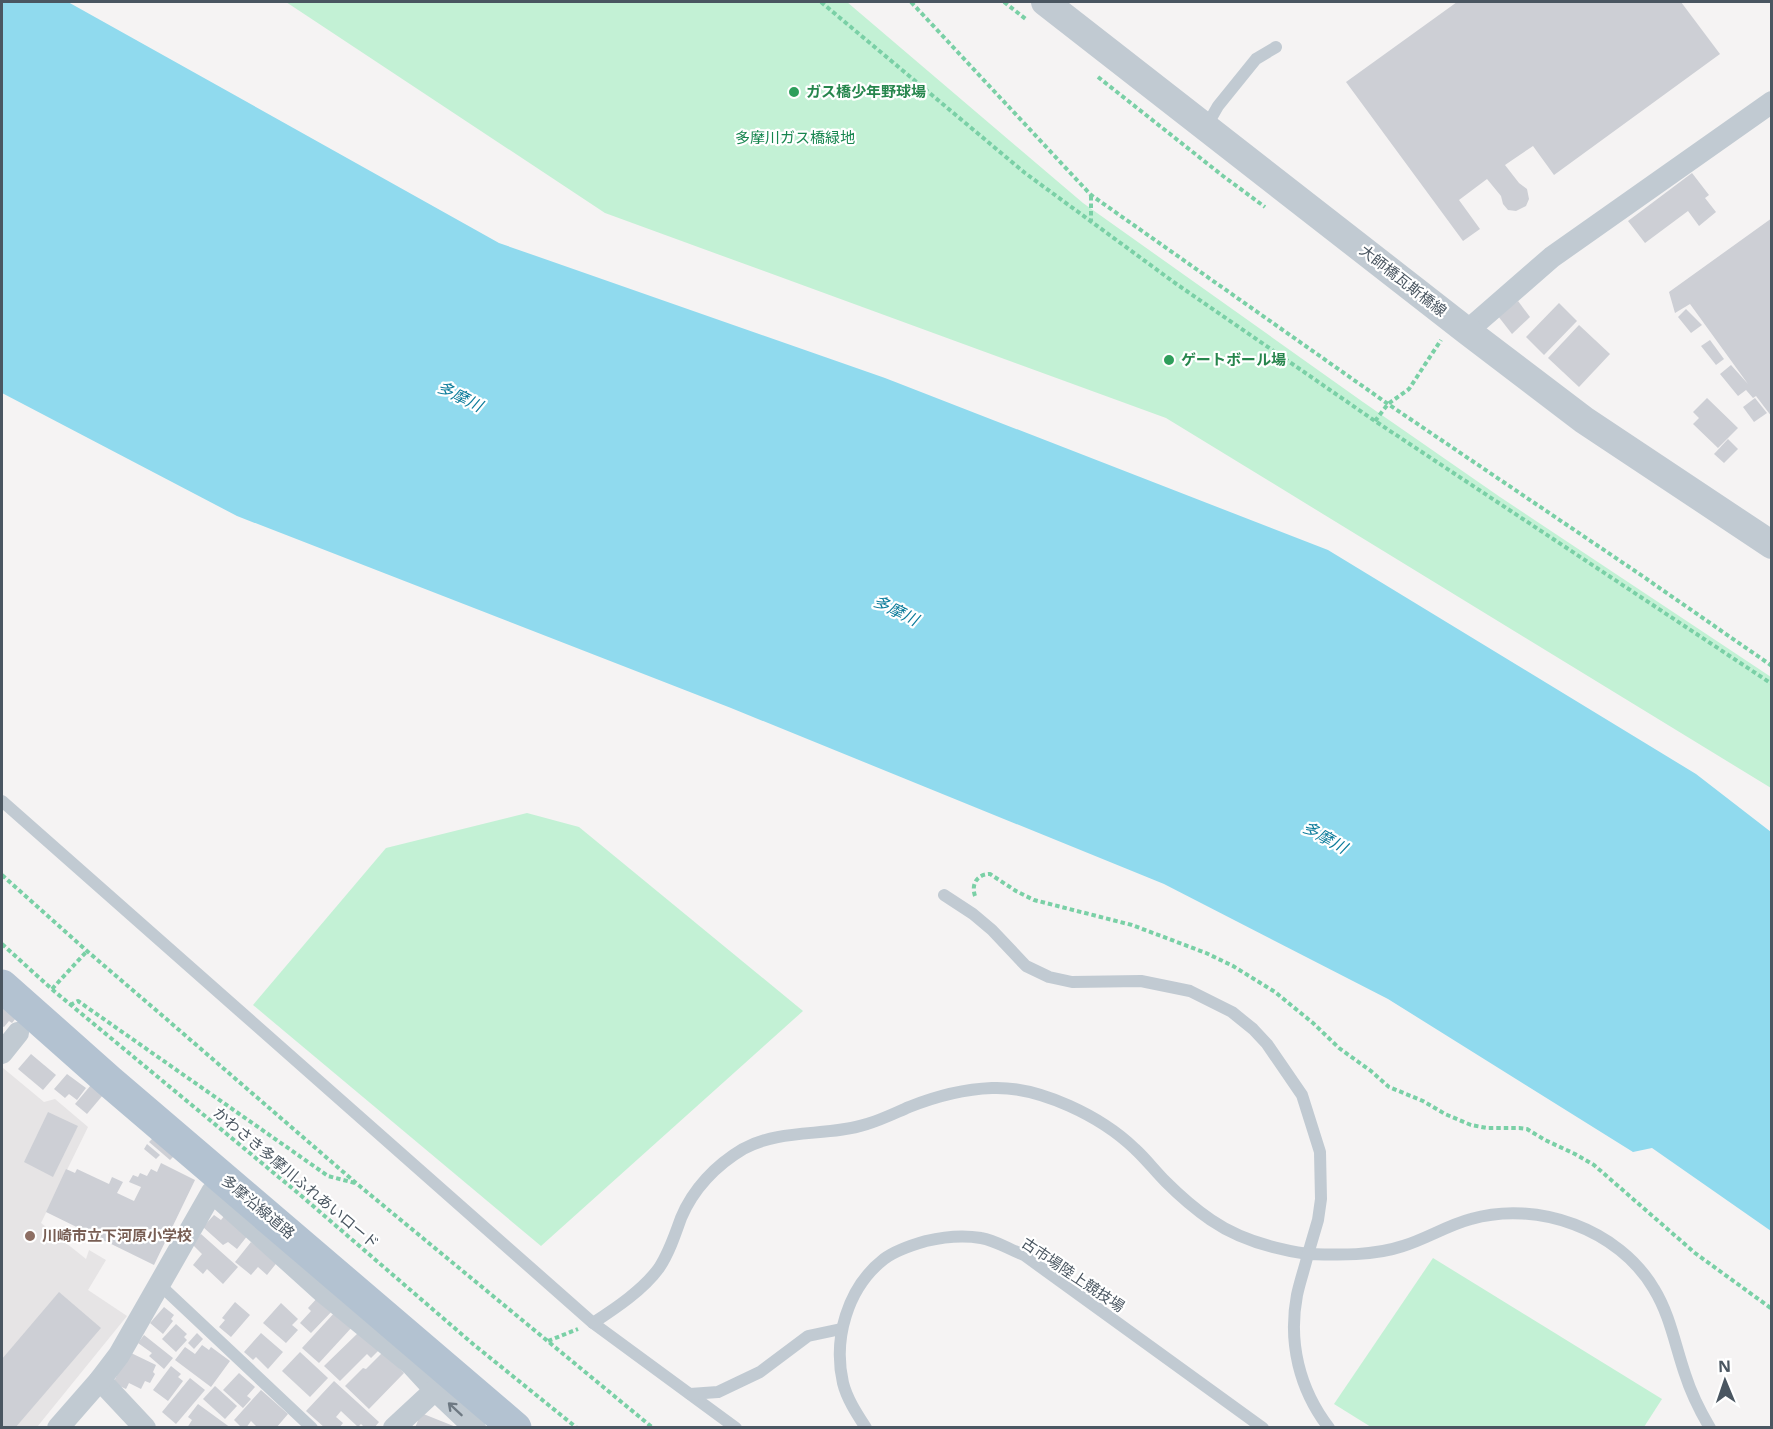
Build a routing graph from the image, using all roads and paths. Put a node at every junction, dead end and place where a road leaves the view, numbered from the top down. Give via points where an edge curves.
1 (821, 2) edge
2 (911, 2) edge
3 (1045, 2) edge
4 (1276, 47) dead end
5 (1772, 102) edge
6 (1206, 127) junction
7 (1091, 195) junction
8 (1091, 222) junction
9 (1454, 335) junction
10 (1388, 404) junction
11 (1375, 422) junction
12 (1772, 545) edge
13 (1772, 666) edge
14 (1772, 684) edge
15 (2, 801) edge
16 (2, 875) edge
17 (944, 895) dead end
18 (978, 902) dead end
19 (2, 944) edge
20 (87, 951) junction
21 (2, 987) edge
22 (52, 989) junction
23 (70, 1005) junction
24 (18, 1033) dead end
25 (2, 1053) edge
26 (356, 1183) junction
27 (1308, 1254) junction
28 (160, 1286) junction
29 (1772, 1309) edge
30 (593, 1323) junction
31 (841, 1329) junction
32 (548, 1341) junction
33 (100, 1380) junction
34 (435, 1390) junction
35 (690, 1394) junction
36 (58, 1428) edge
37 (145, 1428) edge
38 (312, 1428) edge
39 (394, 1428) edge
40 (475, 1428) edge
41 (515, 1428) edge
42 (577, 1428) edge
43 (653, 1428) edge
44 (736, 1428) edge
45 (866, 1428) edge
46 (1263, 1428) edge
47 (1329, 1428) edge
48 (1710, 1428) edge

1 - 8 path via 1025,173
2 - 7 path
3 - 6 street, 大師橋瓦斯橋線
4 - 6 lane via 1256,59
5 - 9 street via 1552,257
6 - 9 street, 大師橋瓦斯橋線
7 - 8 path
7 - 10 path
8 - 11 path
9 - 10 path via 1409,389
9 - 12 street, 大師橋瓦斯橋線
10 - 11 path
10 - 13 path
11 - 14 path
15 - 30 lane
16 - 20 path
17 - 27 lane via 992,930 1026,966 1050,977 1072,982 1141,981 1190,991 1232,1012 1253,1029 1268,1044 1302,1095 1320,1152 1321,1199
18 - 29 path via 973,892 975,881 990,874 1034,900 1132,925 1233,966 1275,992 1389,1087 1471,1125 1527,1129 1585,1160 1695,1253
19 - 22 path, かわさき多摩川ふれあいロード
20 - 22 path
20 - 26 path
21 - 41 main road, 多摩沿線道路
22 - 23 path, かわさき多摩川ふれあいロード
23 - 26 path via 78,1001 328,1176
23 - 42 path, かわさき多摩川ふれあいロード
24 - 25 street
26 - 32 path
27 - 30 lane via 1263,1246 1212,1221 1135,1149 1081,1112 1034,1094 995,1088 911,1106 847,1130 779,1138 745,1148 699,1186 658,1268 641,1287
27 - 47 lane via 1297,1294 1294,1342 1303,1383
27 - 48 lane via 1383,1251 1471,1218 1521,1213 1568,1221 1590,1230 1625,1255 1653,1287 1665,1310 1685,1376
28 - 33 street
28 - 34 street via 212,1192 324,1293 412,1365
28 - 38 lane
30 - 32 path
30 - 35 lane
31 - 35 lane via 808,1336 760,1372 718,1392
31 - 45 lane, 古市場陸上競技場 via 843,1385
31 - 46 lane, 古市場陸上競技場 via 865,1277 885,1258 912,1245 944,1237 982,1238 1024,1255
32 - 43 path
33 - 36 street
33 - 37 street
34 - 39 street
40 -> 34 street
35 - 44 lane

